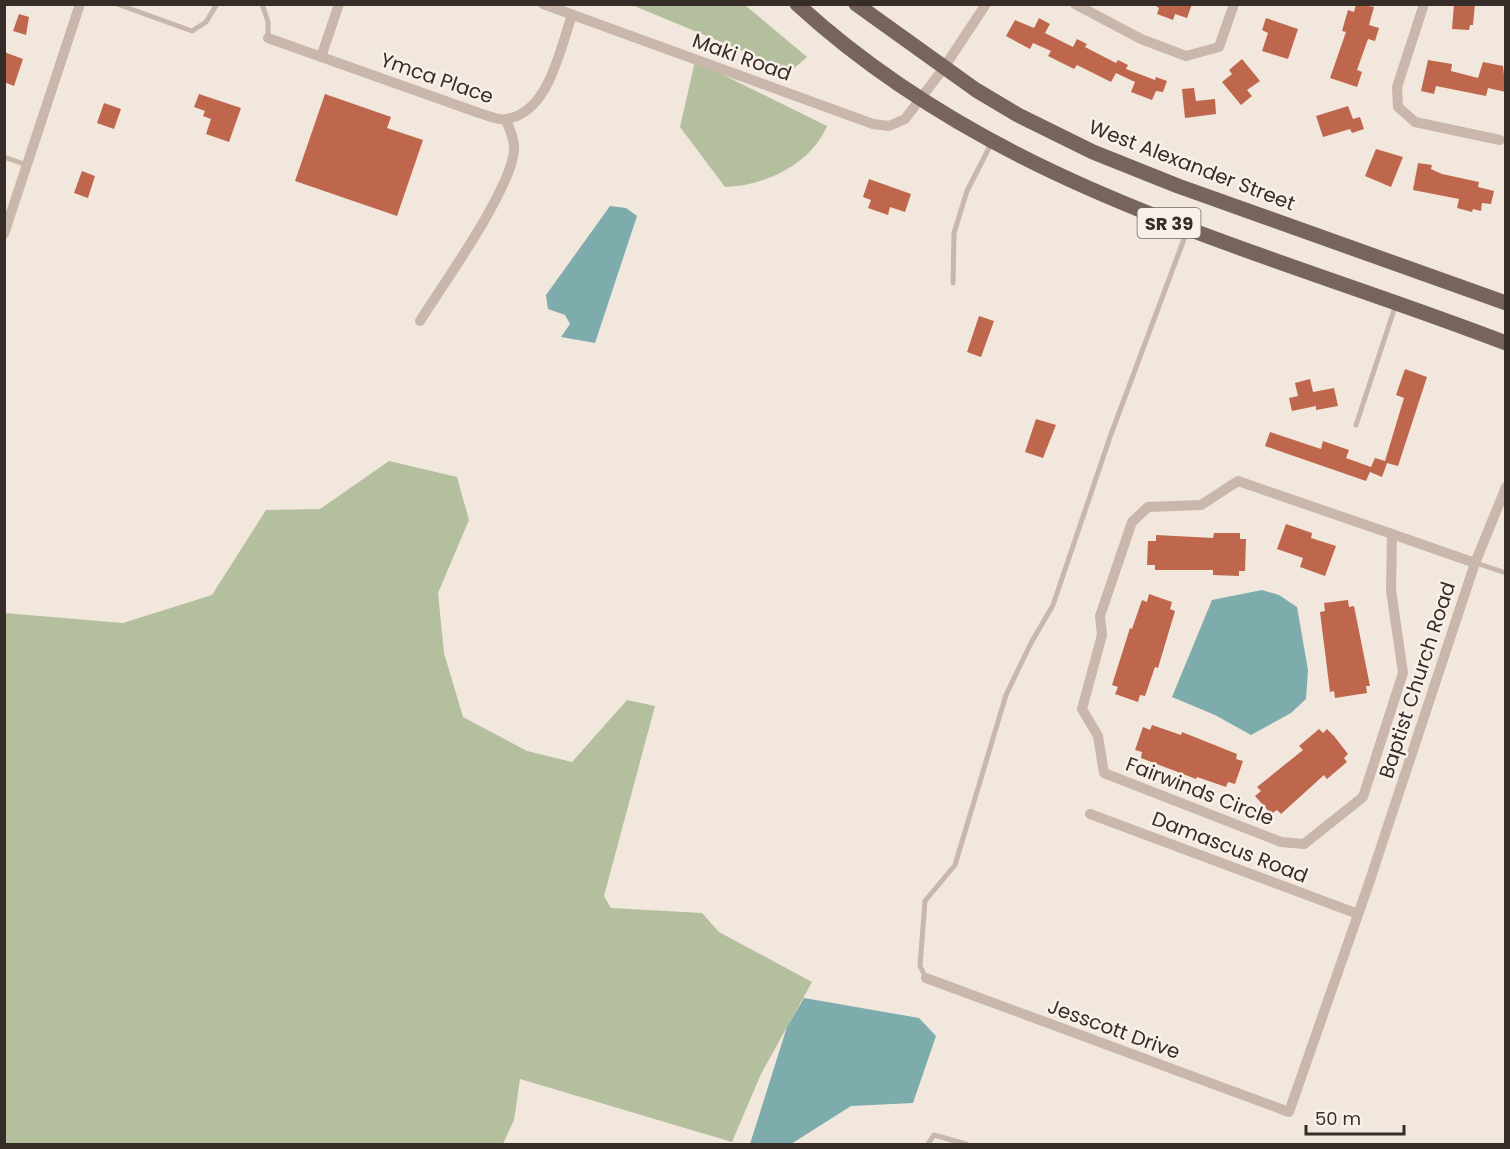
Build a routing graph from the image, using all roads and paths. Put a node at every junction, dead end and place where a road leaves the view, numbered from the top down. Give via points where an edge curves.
1 (80, 4) edge
2 (117, 4) edge
3 (217, 4) edge
4 (262, 4) edge
5 (339, 4) edge
6 (543, 4) edge
7 (797, 4) edge
8 (856, 4) edge
9 (986, 4) edge
10 (1075, 4) edge
11 (1234, 4) edge
12 (1424, 4) edge
13 (572, 15) junction
14 (268, 38) joint
15 (321, 57) junction
16 (943, 69) junction
17 (920, 99) junction
18 (506, 120) junction
19 (1500, 140) dead end
20 (992, 142) junction
21 (4, 158) edge
22 (27, 165) junction
23 (1187, 229) junction
24 (4, 234) edge
25 (953, 283) dead end
26 (1396, 302) junction
27 (1506, 303) edge
28 (420, 321) dead end
29 (1506, 343) edge
30 (1356, 425) dead end
31 (1506, 487) edge
32 (1392, 534) junction
33 (1475, 563) junction
34 (1506, 573) edge
35 (1090, 814) dead end
36 (1358, 914) junction
37 (926, 978) joint
38 (1289, 1112) joint
39 (928, 1144) edge
40 (966, 1144) edge

1 - 22 street
2 - 3 lane via 192,31 206,22
4 - 14 lane
5 - 15 street
6 - 13 street, Maki Road
7 - 17 main road, SR 39
8 - 16 main road, West Alexander Street / SR 39
9 - 16 street, Maki Road
10 - 11 street via 1140,39 1186,56 1219,47
12 - 19 street via 1397,87 1398,107 1415,122
13 - 17 street, Maki Road via 873,124 889,126 905,119
13 - 18 street, Ymca Place via 548,83 531,108
14 - 15 street, Ymca Place
15 - 18 street, Ymca Place
16 - 17 street, Maki Road
16 - 27 main road, West Alexander Street / SR 39 via 1018,115 1134,169
17 - 20 main road, SR 39
18 - 28 street via 514,148 512,161 493,203
20 - 23 main road, SR 39 via 1087,190
20 - 25 lane via 967,190 954,233
21 - 22 lane
22 - 24 street
23 - 26 main road, SR 39
23 - 37 lane via 1110,436 1053,605 1006,695 955,865 925,902 920,966
26 - 29 main road, SR 39
26 - 30 lane
31 - 33 street, Baptist Church Road
32 - 32 street, Fairwinds Circle via 1238,481 1201,505 1148,507 1132,522 1100,616 1102,635 1082,709 1098,736 1104,773 1281,842 1304,844 1363,797 1403,673 1391,590
32 - 33 street, Fairwinds Circle
33 - 34 lane
33 - 36 street, Baptist Church Road
35 - 36 street, Damascus Road
36 - 38 street, Baptist Church Road
37 - 38 street, Jesscott Drive
39 - 40 lane via 934,1135

